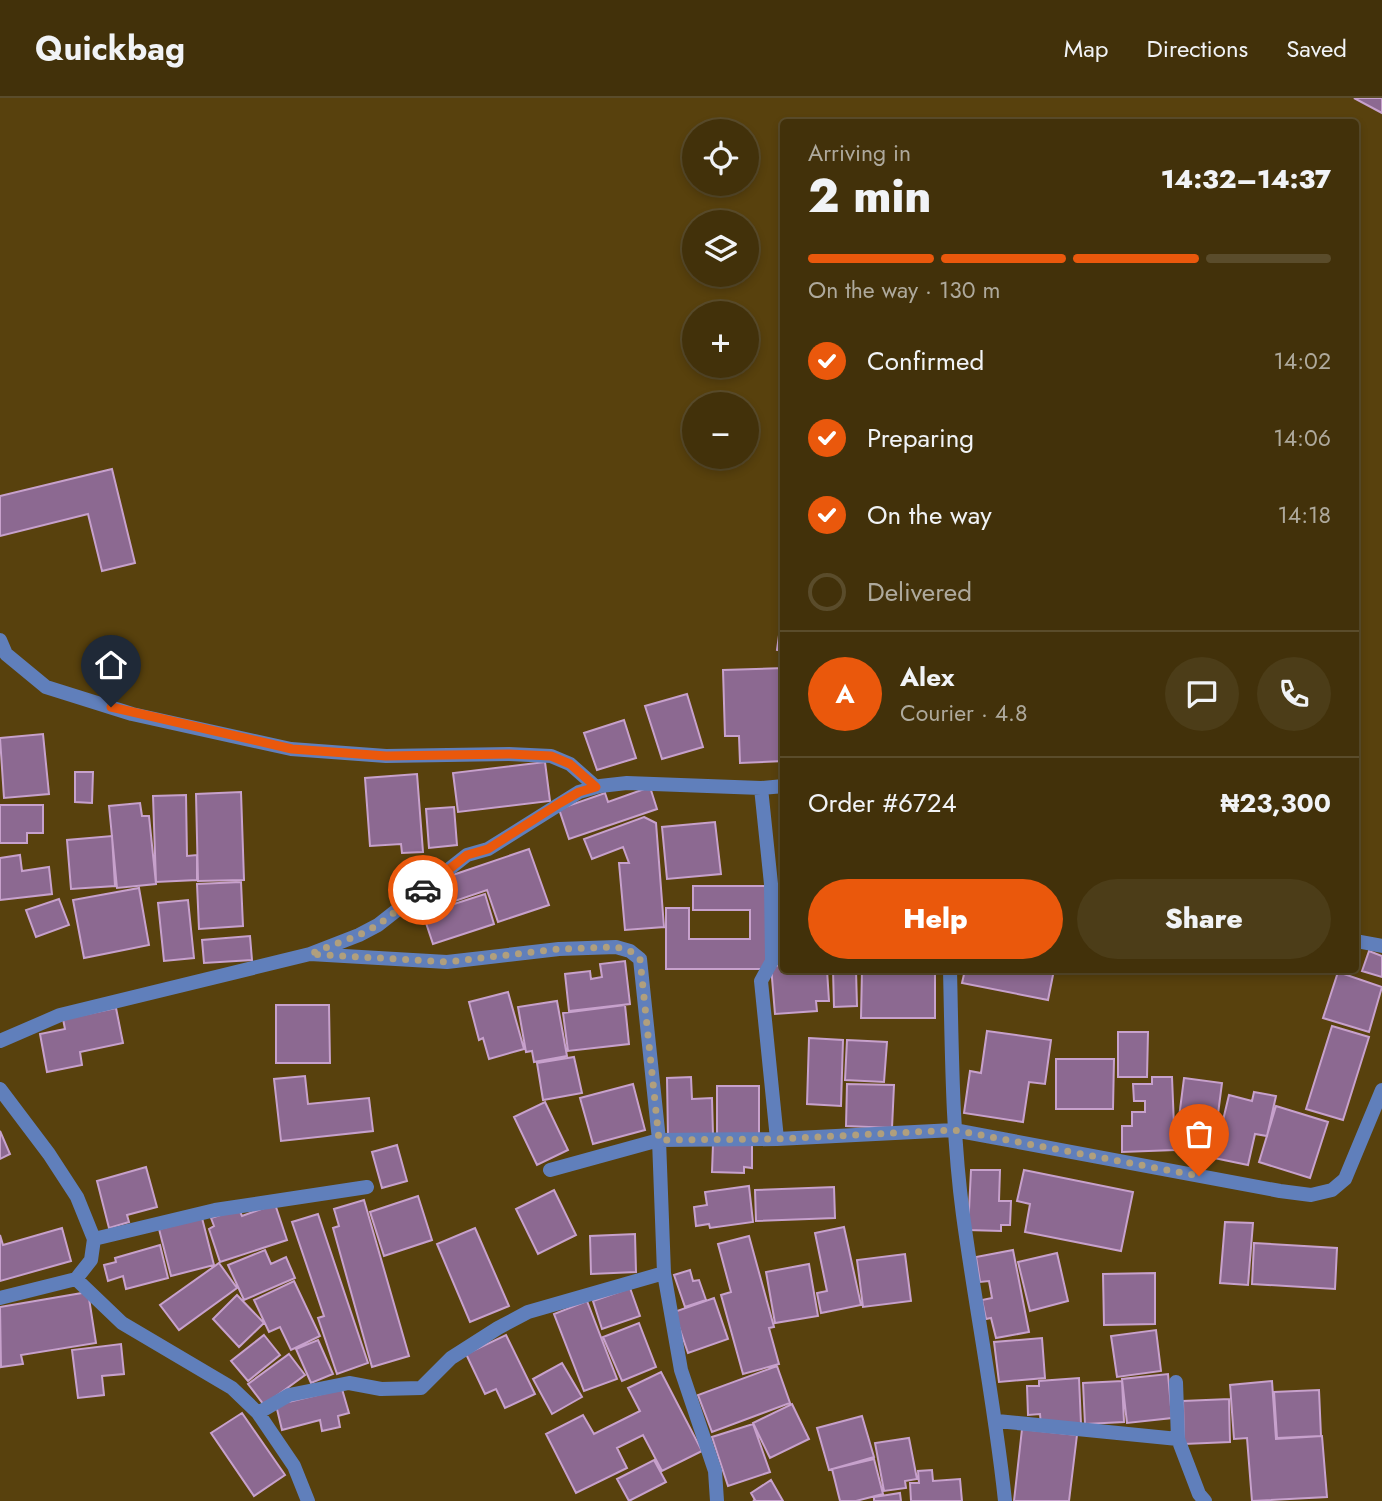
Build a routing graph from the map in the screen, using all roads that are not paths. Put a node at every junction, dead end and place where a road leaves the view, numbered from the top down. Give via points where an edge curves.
1 (0, 640) edge
2 (780, 786) edge
3 (596, 787) junction
4 (761, 788) junction
5 (1359, 942) edge
6 (1382, 946) edge
7 (310, 954) junction
8 (950, 973) edge
9 (0, 1041) edge
10 (0, 1089) edge
11 (1382, 1090) edge
12 (954, 1130) junction
13 (777, 1139) junction
14 (659, 1140) junction
15 (550, 1170) dead end
16 (367, 1187) dead end
17 (94, 1239) junction
18 (664, 1273) junction
19 (76, 1279) junction
20 (0, 1298) edge
21 (1177, 1382) dead end
22 (258, 1413) junction
23 (997, 1421) junction
24 (1178, 1439) junction
25 (308, 1501) edge
26 (717, 1501) edge
27 (1005, 1501) edge
28 (1205, 1501) edge

1 - 3 street via 6,654 46,687 132,714 292,749 386,756 551,756 570,764
2 - 4 street
3 - 4 street via 626,783
3 - 7 street via 579,792 488,849 467,855 378,925
4 - 13 street via 771,884 772,961 761,981
5 - 6 street
7 - 9 street via 60,1015
7 - 14 street via 447,962 559,949 616,947 630,951 640,959
8 - 12 street
10 - 17 street via 77,1196
11 - 12 street via 1345,1179 1332,1190 1311,1195
12 - 13 street
12 - 23 street via 963,1215
13 - 14 street
14 - 15 street
14 - 18 street
16 - 17 street via 215,1210
17 - 19 street via 91,1260
18 - 22 street via 528,1312 451,1358 421,1388 381,1389 349,1383 289,1395
18 - 26 street via 681,1370 715,1471
19 - 20 street
19 - 22 street via 122,1324 232,1388
21 - 24 street
22 - 25 street via 294,1466
23 - 24 street
23 - 27 street
24 - 28 street

